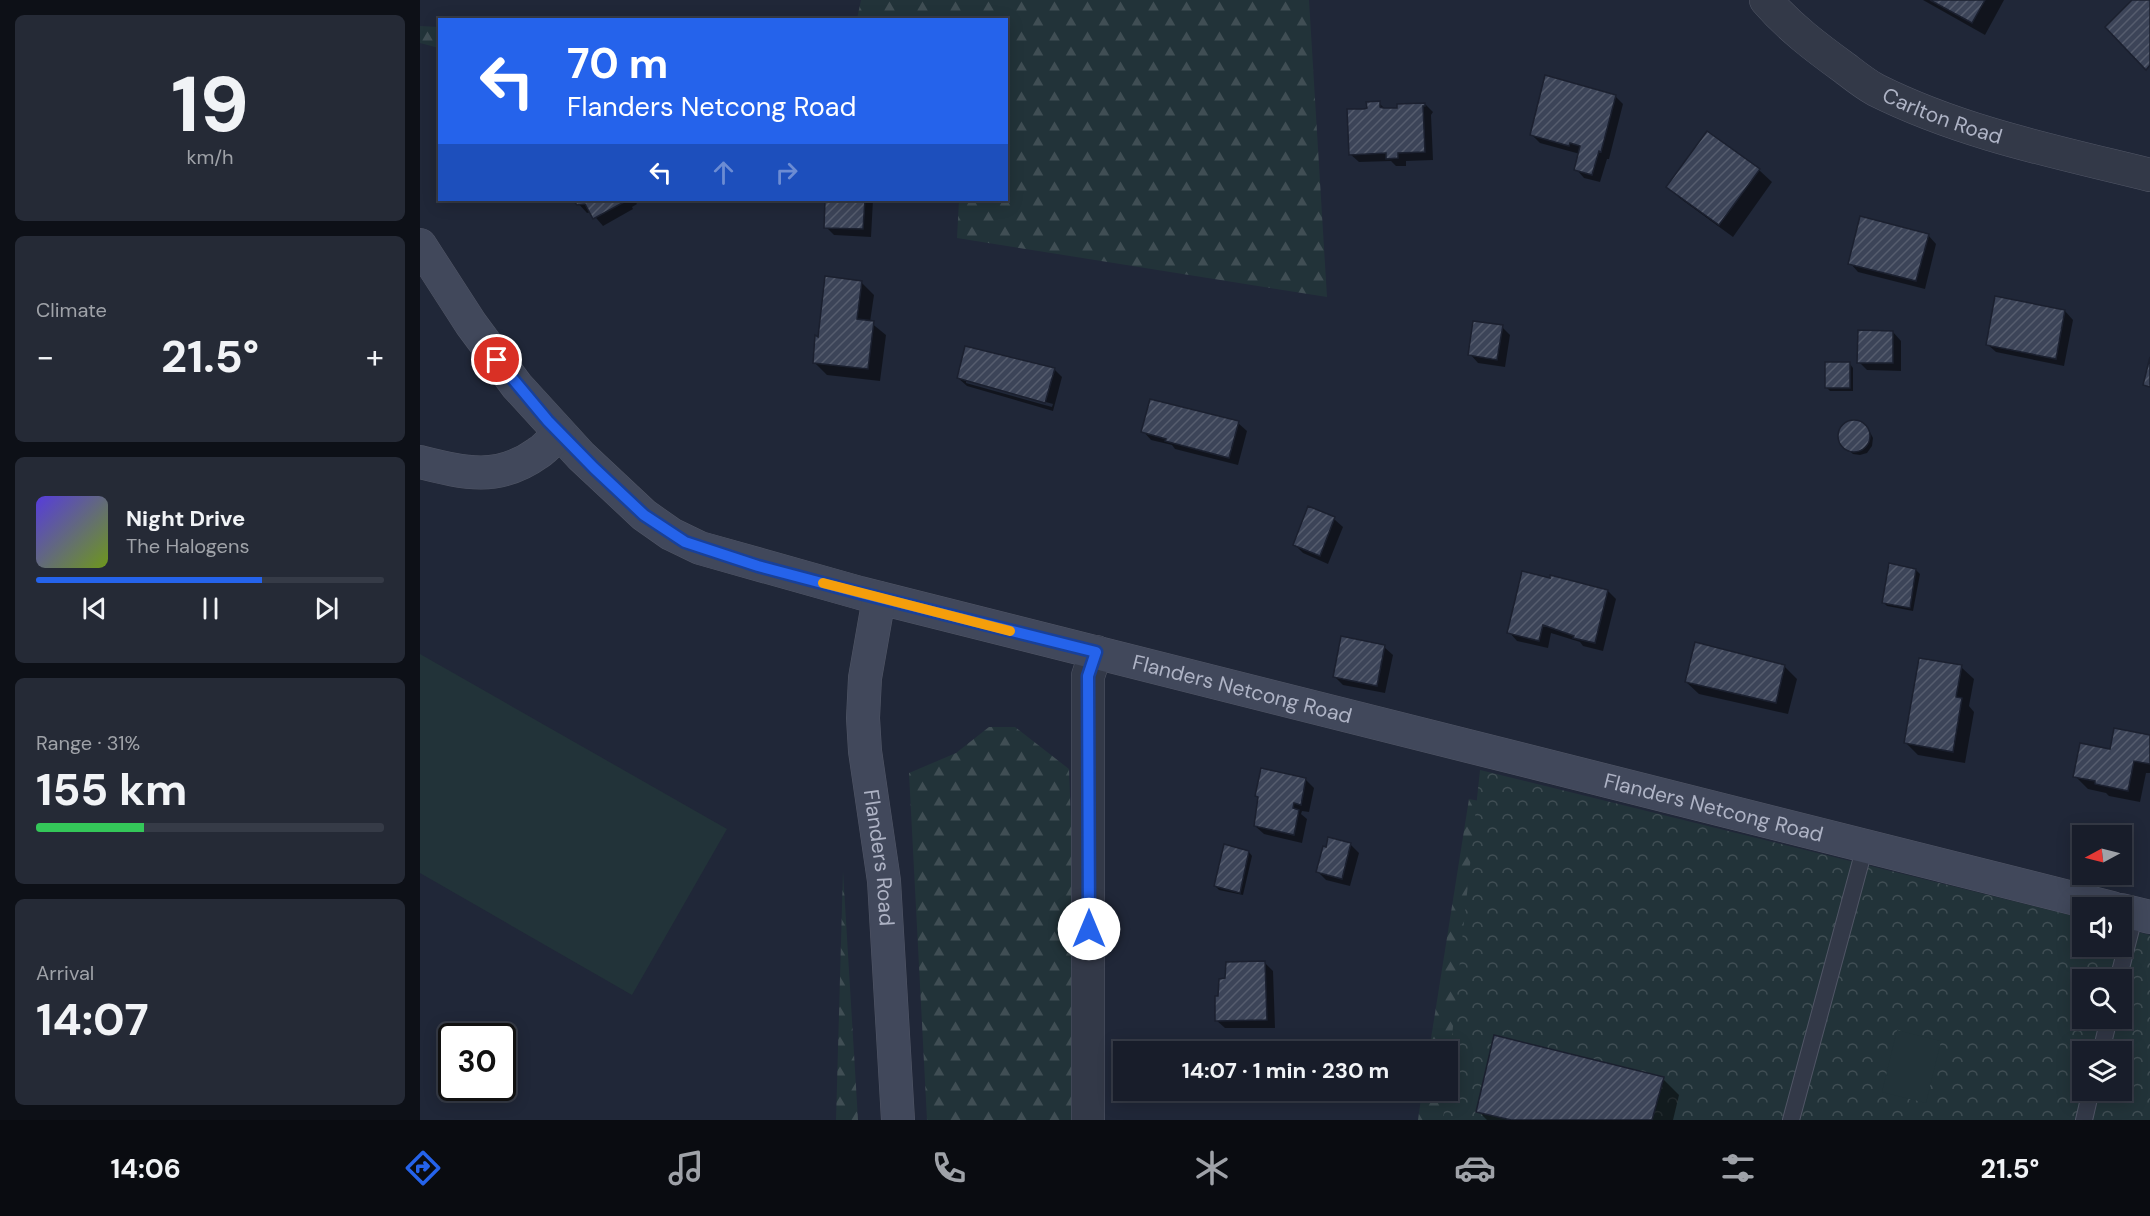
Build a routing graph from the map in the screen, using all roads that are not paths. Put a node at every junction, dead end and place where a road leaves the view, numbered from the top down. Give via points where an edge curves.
1 (1766, 0) edge
2 (2150, 175) edge
3 (420, 245) edge
4 (559, 433) junction
5 (420, 462) edge
6 (879, 598) junction
7 (1096, 652) junction
8 (1865, 846) junction
9 (2072, 898) edge
10 (2088, 1101) edge
11 (898, 1120) edge
12 (1088, 1120) edge
13 (1791, 1120) edge
14 (2084, 1120) edge

1 - 2 street, Carlton Road via 1824,53 1874,89 1982,133
3 - 4 main road, Flanders Netcong Road via 483,342
4 - 5 main road via 540,452 501,471 467,473
4 - 6 main road, Flanders Netcong Road via 644,515 685,542
6 - 7 main road, Flanders Netcong Road
6 - 11 main road, Flanders Road via 865,678 863,727 884,881
7 - 8 main road, Flanders Netcong Road
7 - 12 street via 1088,676
8 - 9 main road, Flanders Netcong Road
8 - 13 lane
10 - 14 lane

